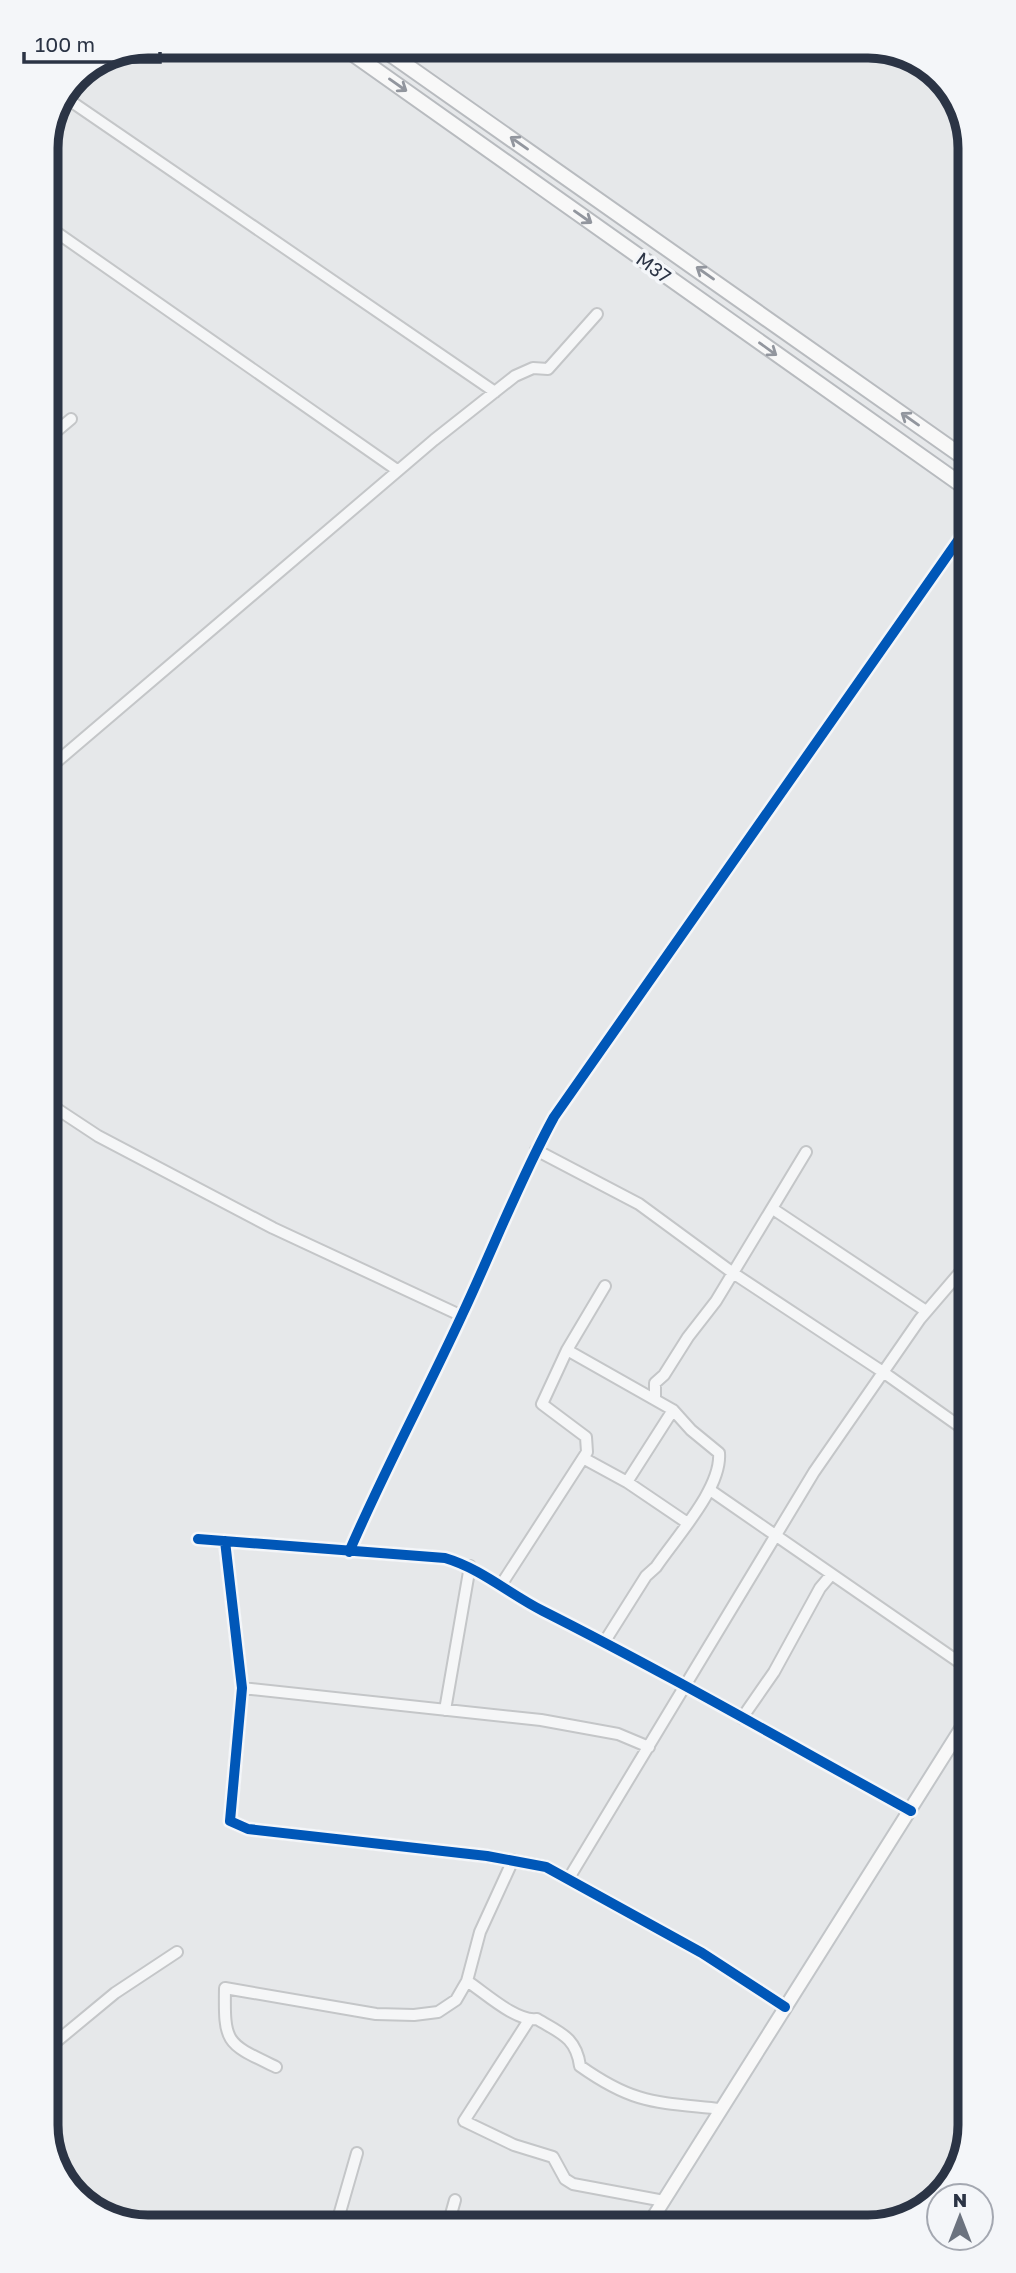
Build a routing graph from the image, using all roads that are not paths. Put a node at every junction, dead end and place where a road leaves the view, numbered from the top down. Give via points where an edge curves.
1 (359, 58) edge
2 (396, 58) edge
3 (71, 101) edge
4 (625, 216) junction
5 (58, 233) edge
6 (612, 237) junction
7 (597, 314) dead end
8 (495, 393) junction
9 (71, 418) dead end
10 (58, 430) edge
11 (958, 453) edge
12 (397, 470) junction
13 (958, 482) edge
14 (958, 540) edge
15 (58, 761) edge
16 (58, 1110) edge
17 (536, 1150) junction
18 (806, 1152) dead end
19 (773, 1209) junction
20 (733, 1273) junction
21 (958, 1274) edge
22 (605, 1286) dead end
23 (926, 1311) junction
24 (462, 1316) junction
25 (567, 1350) junction
26 (883, 1372) junction
27 (655, 1398) junction
28 (673, 1410) junction
29 (958, 1425) edge
30 (583, 1458) junction
31 (627, 1482) junction
32 (710, 1490) junction
33 (686, 1522) junction
34 (776, 1537) junction
35 (198, 1539) dead end
36 (225, 1541) junction
37 (349, 1552) junction
38 (470, 1566) junction
39 (831, 1575) junction
40 (500, 1585) junction
41 (605, 1641) junction
42 (958, 1662) edge
43 (686, 1686) junction
44 (242, 1688) junction
45 (445, 1710) junction
46 (742, 1718) junction
47 (958, 1734) edge
48 (649, 1747) junction
49 (911, 1811) junction
50 (513, 1860) junction
51 (569, 1878) junction
52 (177, 1952) dead end
53 (467, 1981) junction
54 (785, 2007) junction
55 (530, 2020) junction
56 (58, 2039) edge
57 (276, 2067) dead end
58 (721, 2109) junction
59 (357, 2153) dead end
60 (455, 2200) dead end
61 (664, 2200) junction
62 (339, 2215) edge
63 (451, 2215) edge
64 (655, 2215) edge

1 -> 6 highway, M37 / M37
4 -> 2 highway, M37 / M37
3 - 8 street
4 - 6 highway
11 -> 4 highway, M37 / M37
5 - 12 street
6 -> 13 highway, M37 / M37
7 - 8 street via 548,369 533,368
8 - 12 street
9 - 10 street
12 - 15 street
14 - 17 street via 554,1117
16 - 24 street via 98,1136 273,1228
17 - 20 street via 639,1204
17 - 24 street
18 - 19 street
19 - 20 street
19 - 23 street
20 - 26 street
20 - 27 street via 655,1383
21 - 23 street
22 - 25 street
23 - 26 street
24 - 37 street
25 - 27 street
25 - 30 street via 542,1404 586,1437
26 - 29 street
26 - 34 street
27 - 28 street
28 - 31 street
28 - 32 street via 719,1453 721,1468
30 - 31 street
30 - 40 street
31 - 33 street
32 - 33 street
32 - 34 street
33 - 41 street
34 - 39 street
34 - 43 street
35 - 36 street
36 - 37 street
36 - 44 street
37 - 38 street via 445,1558
38 - 40 street
38 - 45 street
39 - 42 street
39 - 46 street
40 - 41 street
41 - 43 street
43 - 46 street
43 - 48 street
44 - 45 street
44 - 50 street via 230,1821 248,1829
45 - 48 street via 596,1730
46 - 49 street
47 - 49 main road
48 - 51 street
49 - 54 main road
50 - 51 street
50 - 53 street via 480,1932
51 - 54 street via 702,1952
52 - 56 street via 115,1993
53 - 55 street
53 - 57 street via 456,2000 439,2012 414,2015 376,2014 225,1988 225,2026 233,2046
54 - 58 main road
55 - 58 street via 537,2019 567,2037 578,2048 580,2066 632,2097
55 - 61 street via 464,2121 553,2157 573,2184
58 - 61 main road
59 - 62 street
60 - 63 street
61 - 64 main road

